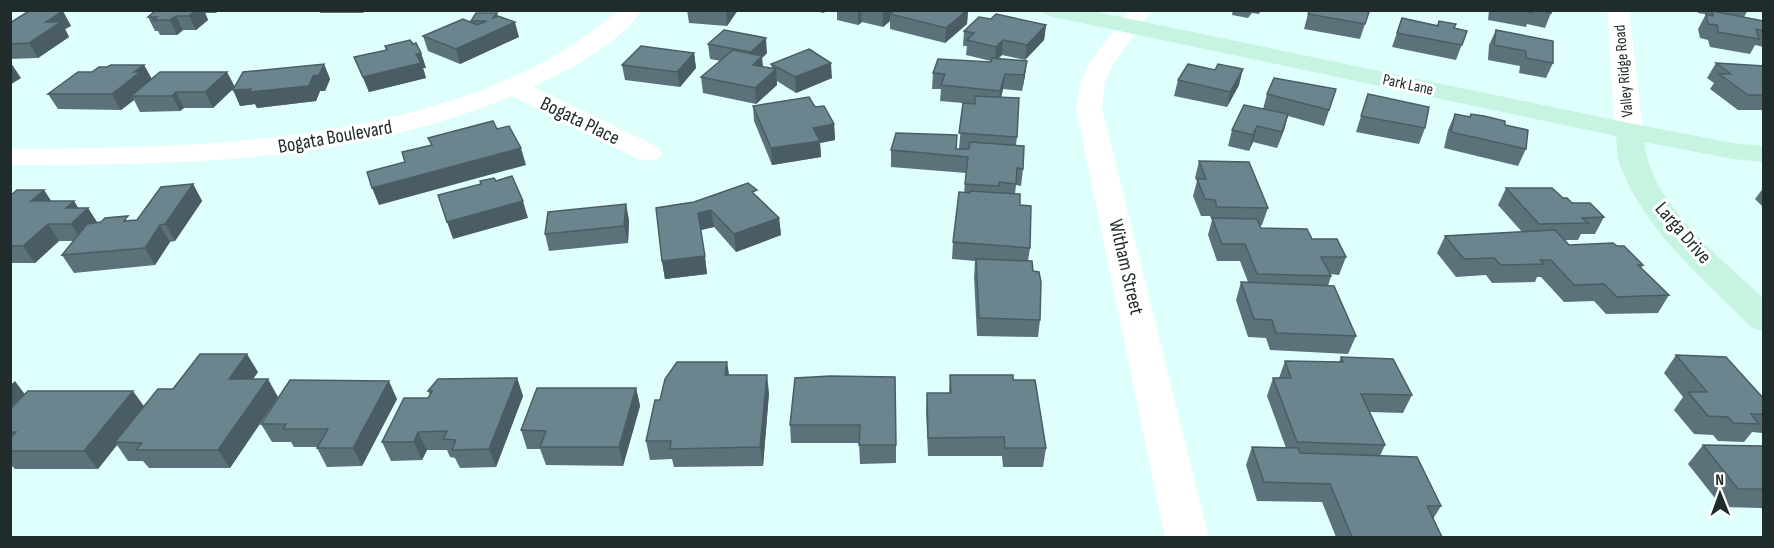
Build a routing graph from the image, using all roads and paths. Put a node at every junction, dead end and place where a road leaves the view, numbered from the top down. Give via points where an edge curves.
1 (631, 10) edge
2 (1053, 10) edge
3 (1618, 10) edge
4 (1135, 18) edge
5 (513, 87) junction
6 (1629, 131) junction
7 (648, 153) dead end
8 (1764, 154) edge
9 (10, 157) edge
10 (1764, 320) edge
11 (1187, 537) edge

1 - 5 street, Bogata Boulevard via 581,51
2 - 4 street, Park Lane
3 - 6 street, Valley Ridge Road
4 - 6 street, Park Lane
4 - 11 street, Witham Street via 1102,63 1093,81 1089,109
5 - 7 street, Bogata Place
5 - 9 street, Bogata Boulevard via 394,127 317,142 172,156
6 - 8 street, Park Lane
6 - 10 street, Larga Drive via 1634,166 1652,198 1689,244

